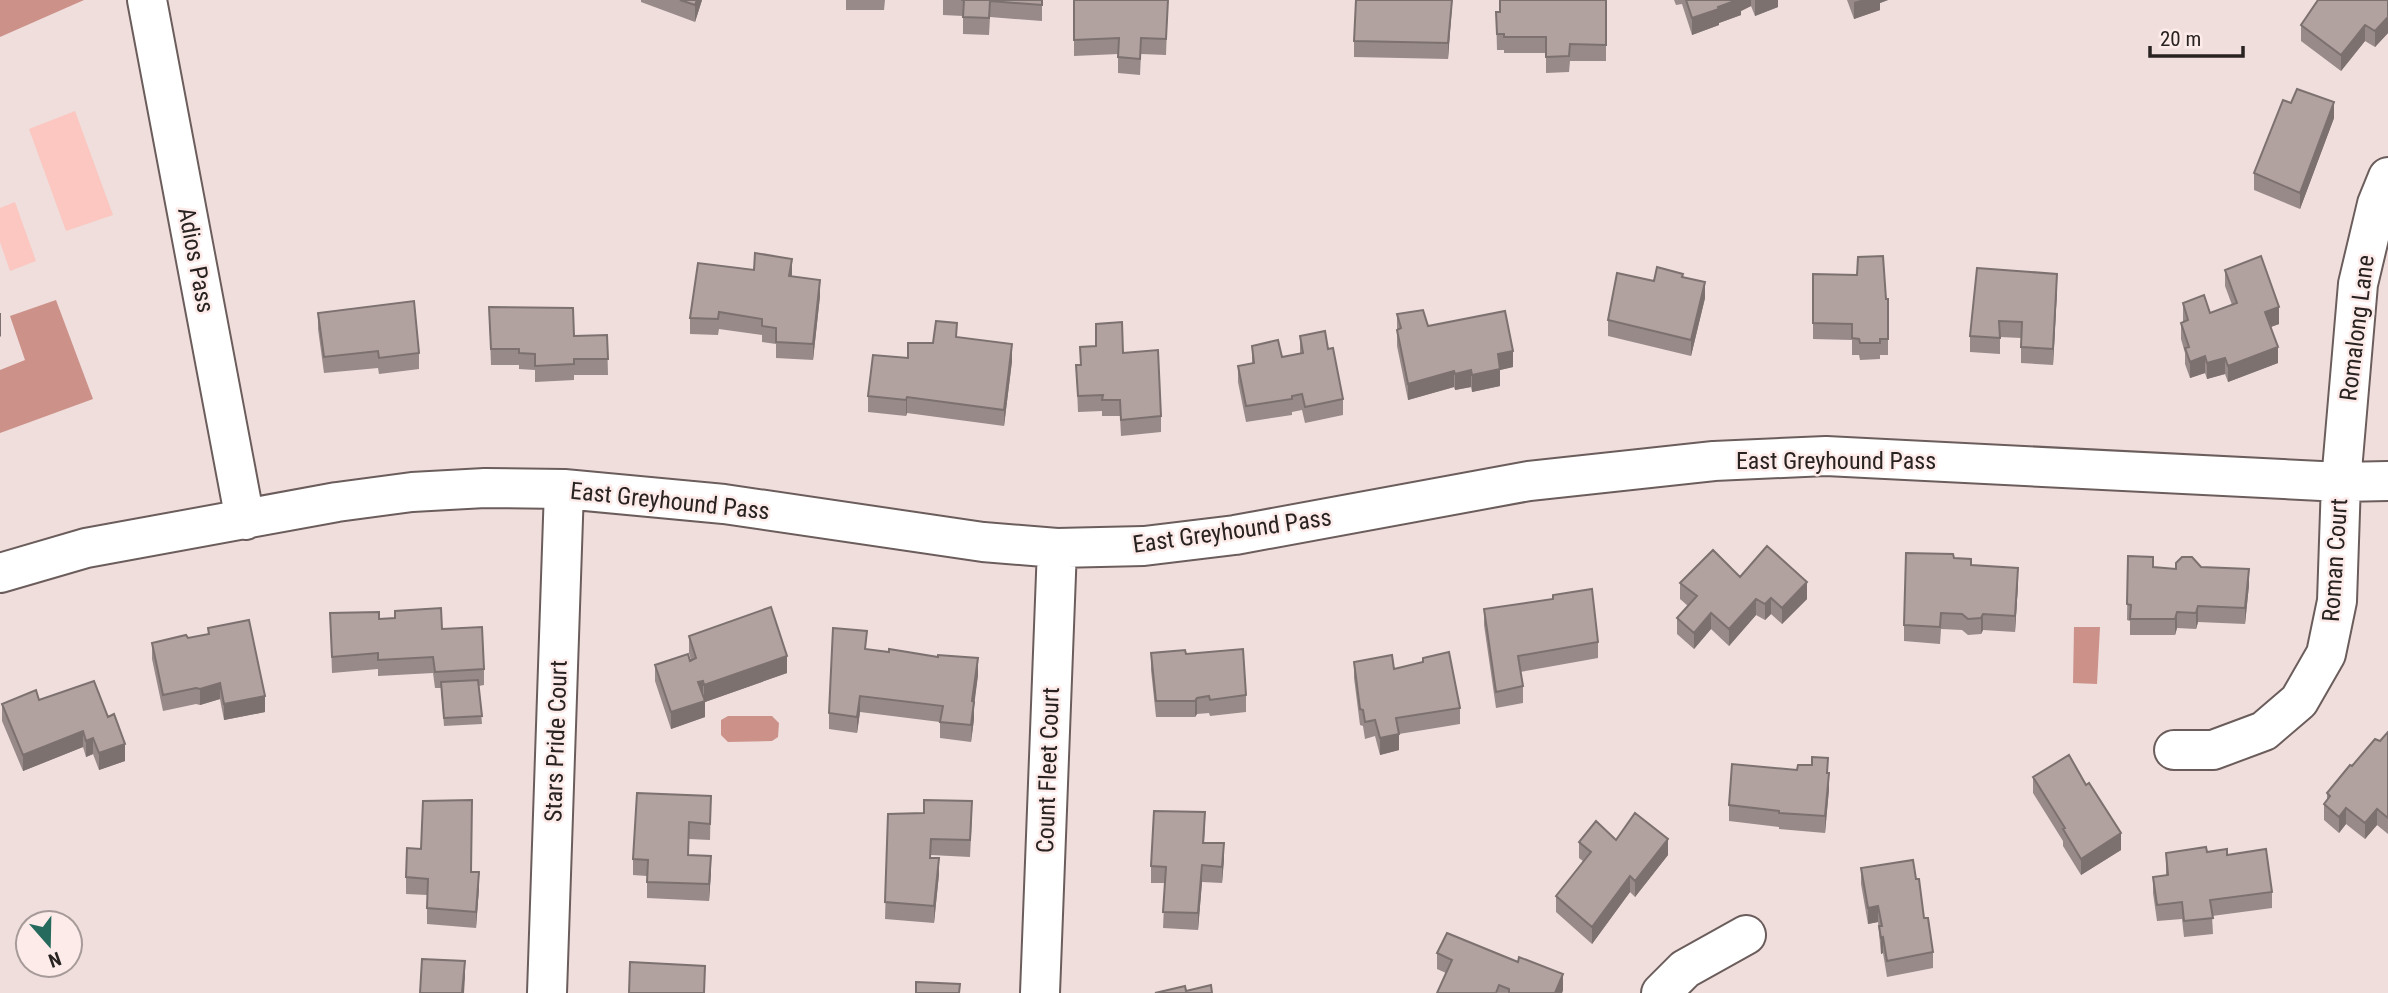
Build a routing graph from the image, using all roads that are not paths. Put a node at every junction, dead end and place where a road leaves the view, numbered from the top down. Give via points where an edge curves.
1 (147, 0) edge
2 (2388, 177) edge
3 (2341, 481) junction
4 (2388, 481) edge
5 (564, 489) junction
6 (245, 520) junction
7 (1057, 548) junction
8 (0, 573) edge
9 (2174, 750) dead end
10 (1746, 935) dead end
11 (547, 993) edge
12 (1040, 993) edge
13 (1661, 993) edge

1 - 6 street, Adios Pass
2 - 3 street, Romalong Lane via 2358,284
3 - 4 street, East Greyhound Pass
3 - 7 street, East Greyhound Pass via 1826,456 1714,461 1529,481 1235,535 1144,546
3 - 9 street, Roman Court via 2337,601 2326,654 2299,701 2264,732 2213,750
5 - 6 street, East Greyhound Pass via 412,492
5 - 7 street, East Greyhound Pass via 724,504 983,542
5 - 11 street, Stars Pride Court
6 - 8 street, East Greyhound Pass via 86,548
7 - 12 street, Count Fleet Court
10 - 13 street via 1685,969

